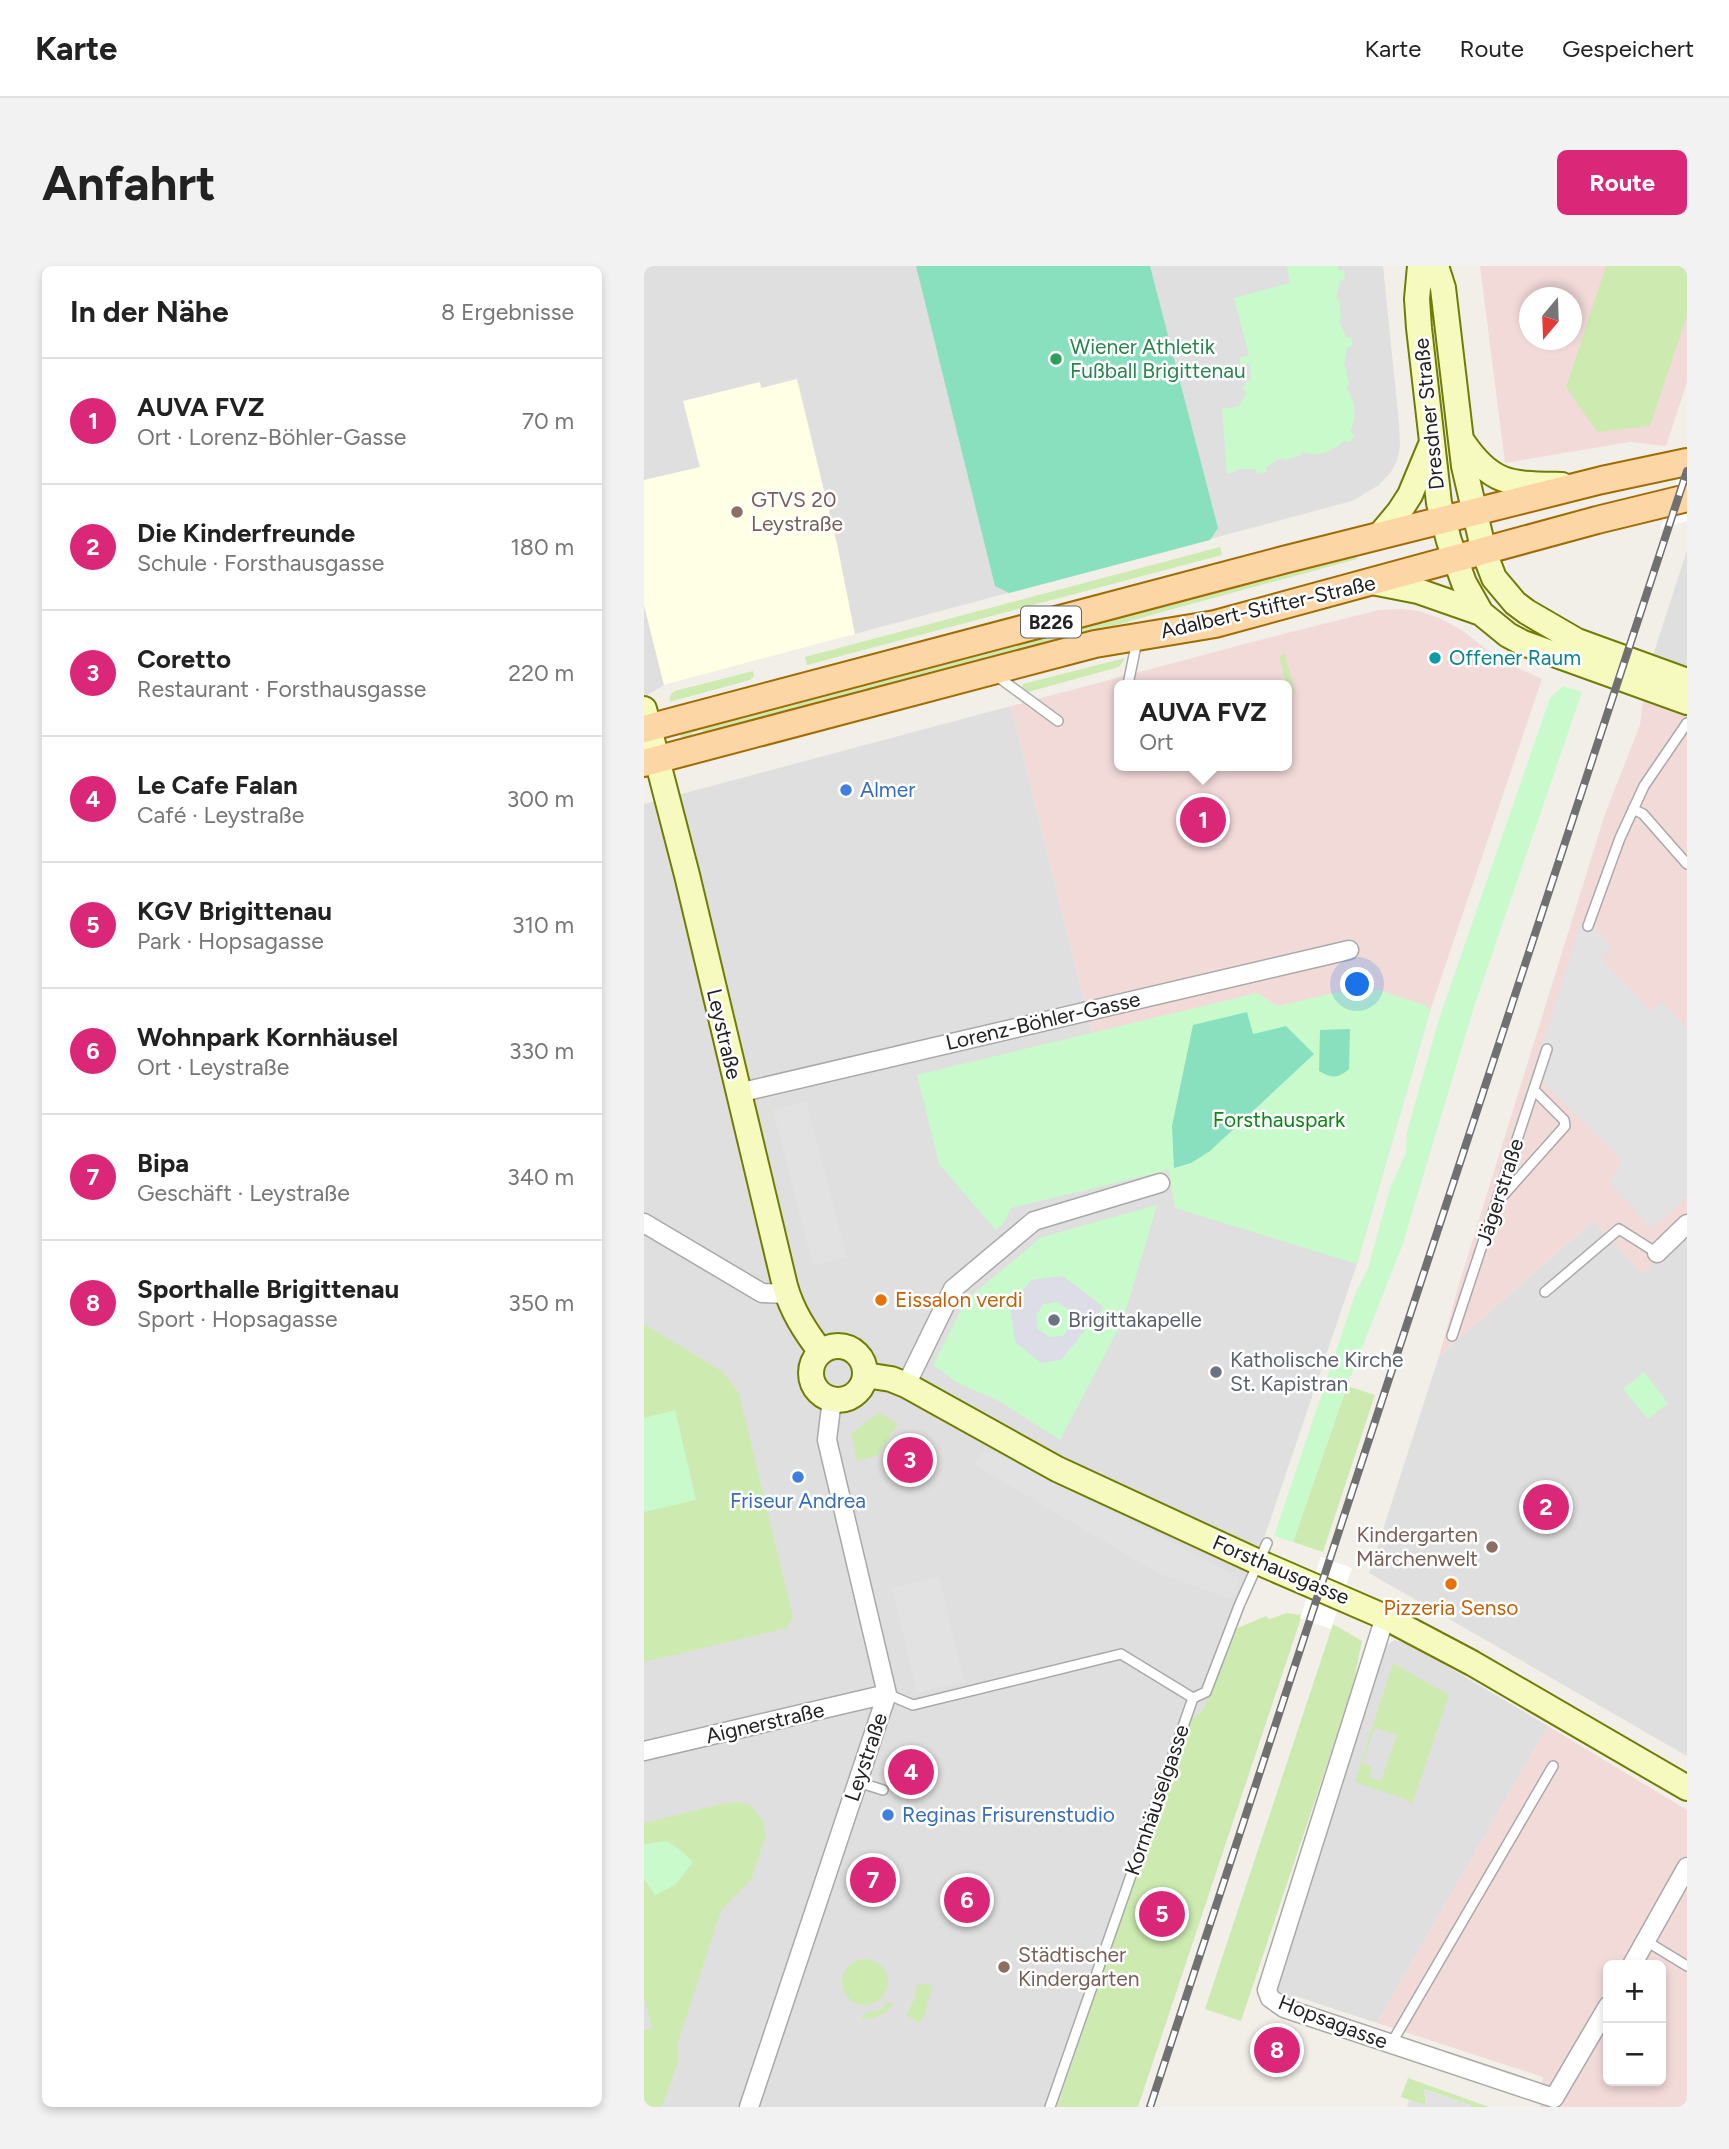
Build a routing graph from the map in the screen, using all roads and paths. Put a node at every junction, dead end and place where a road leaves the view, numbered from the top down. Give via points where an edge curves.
1 (1420, 266) edge
2 (1436, 266) edge
3 (1460, 437) junction
4 (1431, 443) junction
5 (1687, 462) edge
6 (1581, 485) junction
7 (1687, 498) edge
8 (1474, 512) junction
9 (1443, 520) junction
10 (1379, 536) junction
11 (1484, 552) junction
12 (1455, 560) junction
13 (1372, 582) junction
14 (1481, 613) junction
15 (1138, 637) junction
16 (990, 671) junction
17 (1129, 680) edge
18 (1687, 681) edge
19 (1687, 702) edge
20 (1058, 721) dead end
21 (646, 722) edge
22 (1687, 723) edge
23 (650, 761) edge
24 (1633, 809) junction
25 (1687, 863) edge
26 (1588, 926) dead end
27 (1349, 950) dead end
28 (1547, 1049) dead end
29 (1534, 1090) junction
30 (737, 1093) junction
31 (1160, 1183) dead end
32 (1496, 1203) junction
33 (644, 1223) edge
34 (1687, 1224) edge
35 (1657, 1252) joint
36 (1545, 1292) dead end
37 (787, 1294) junction
38 (1452, 1336) dead end
39 (821, 1352) junction
40 (865, 1375) junction
41 (906, 1385) junction
42 (832, 1399) junction
43 (1263, 1553) junction
44 (1385, 1617) junction
45 (887, 1694) junction
46 (1193, 1698) junction
47 (644, 1751) edge
48 (1553, 1766) dead end
49 (858, 1782) junction
50 (1687, 1788) edge
51 (883, 1790) dead end
52 (1687, 1867) edge
53 (1646, 1941) junction
54 (1635, 1960) edge
55 (1687, 1966) edge
56 (1603, 2015) edge
57 (1391, 2044) junction
58 (1554, 2103) edge
59 (748, 2107) edge
60 (1050, 2107) edge

1 - 4 street, Dresdner Straße via 1419,328
2 - 3 street, Dresdner Straße via 1443,288
3 - 6 street via 1476,461 1502,479 1517,484
3 - 8 street, Dresdner Straße
4 - 9 street, Dresdner Straße
4 - 10 street via 1410,495
5 - 6 main road, Adalbert-Stifter-Straße / B226
6 - 8 main road, Adalbert-Stifter-Straße / B226
7 - 11 main road, Adalbert-Stifter-Straße / B226
8 - 9 main road, Adalbert-Stifter-Straße / B226
8 - 11 street, Dresdner Straße
9 - 10 main road, Adalbert-Stifter-Straße / B226
9 - 12 street, Dresdner Straße
10 - 21 main road, Adalbert-Stifter-Straße / B226
11 - 12 main road, Adalbert-Stifter-Straße / B226
11 - 18 street, Dresdner Straße via 1501,588 1527,612 1585,645
12 - 13 main road, Adalbert-Stifter-Straße / B226
12 - 14 street, Dresdner Straße
13 - 14 street via 1418,591
13 - 15 main road, Adalbert-Stifter-Straße / B226 via 1215,624
14 - 19 street via 1523,643
15 - 16 main road, Adalbert-Stifter-Straße / B226 via 1095,643
15 - 17 lane
16 - 20 lane
16 - 23 main road, Adalbert-Stifter-Straße / B226
21 - 23 street, Leystraße
22 - 24 lane
23 - 30 street, Leystraße via 687,875
24 - 25 lane via 1643,814
24 - 26 lane
27 - 30 street, Lorenz-Böhler-Gasse
28 - 29 lane, Jägerstraße
29 - 32 lane, Jägerstraße
29 - 32 lane via 1565,1126
30 - 37 street, Leystraße
31 - 41 street via 1034,1221 953,1289
32 - 38 lane, Jägerstraße
33 - 37 street via 762,1293
34 - 35 street
35 - 36 lane via 1619,1229
37 - 39 street, Leystraße via 804,1330
39 - 40 street via 832,1346 851,1349 863,1363
39 - 42 street via 812,1365 812,1379 818,1391
40 - 41 street, Forsthausgasse
40 - 42 street via 855,1394
41 - 43 street, Forsthausgasse via 1057,1469
42 - 45 street, Leystraße via 827,1440
43 - 44 street, Forsthausgasse
43 - 46 lane, Kornhäuselgasse via 1206,1692
44 - 50 street, Forsthausgasse
44 - 57 street, Hopsagasse via 1267,1990 1284,2008
45 - 46 lane via 913,1704 1121,1654
45 - 47 street, Aignerstraße
45 - 49 street, Leystraße
46 - 60 lane, Kornhäuselgasse
48 - 57 lane
49 - 51 lane
49 - 59 street, Leystraße
52 - 53 street
53 - 54 street
53 - 55 lane
56 - 58 street, Hopsagasse
57 - 58 street, Hopsagasse

